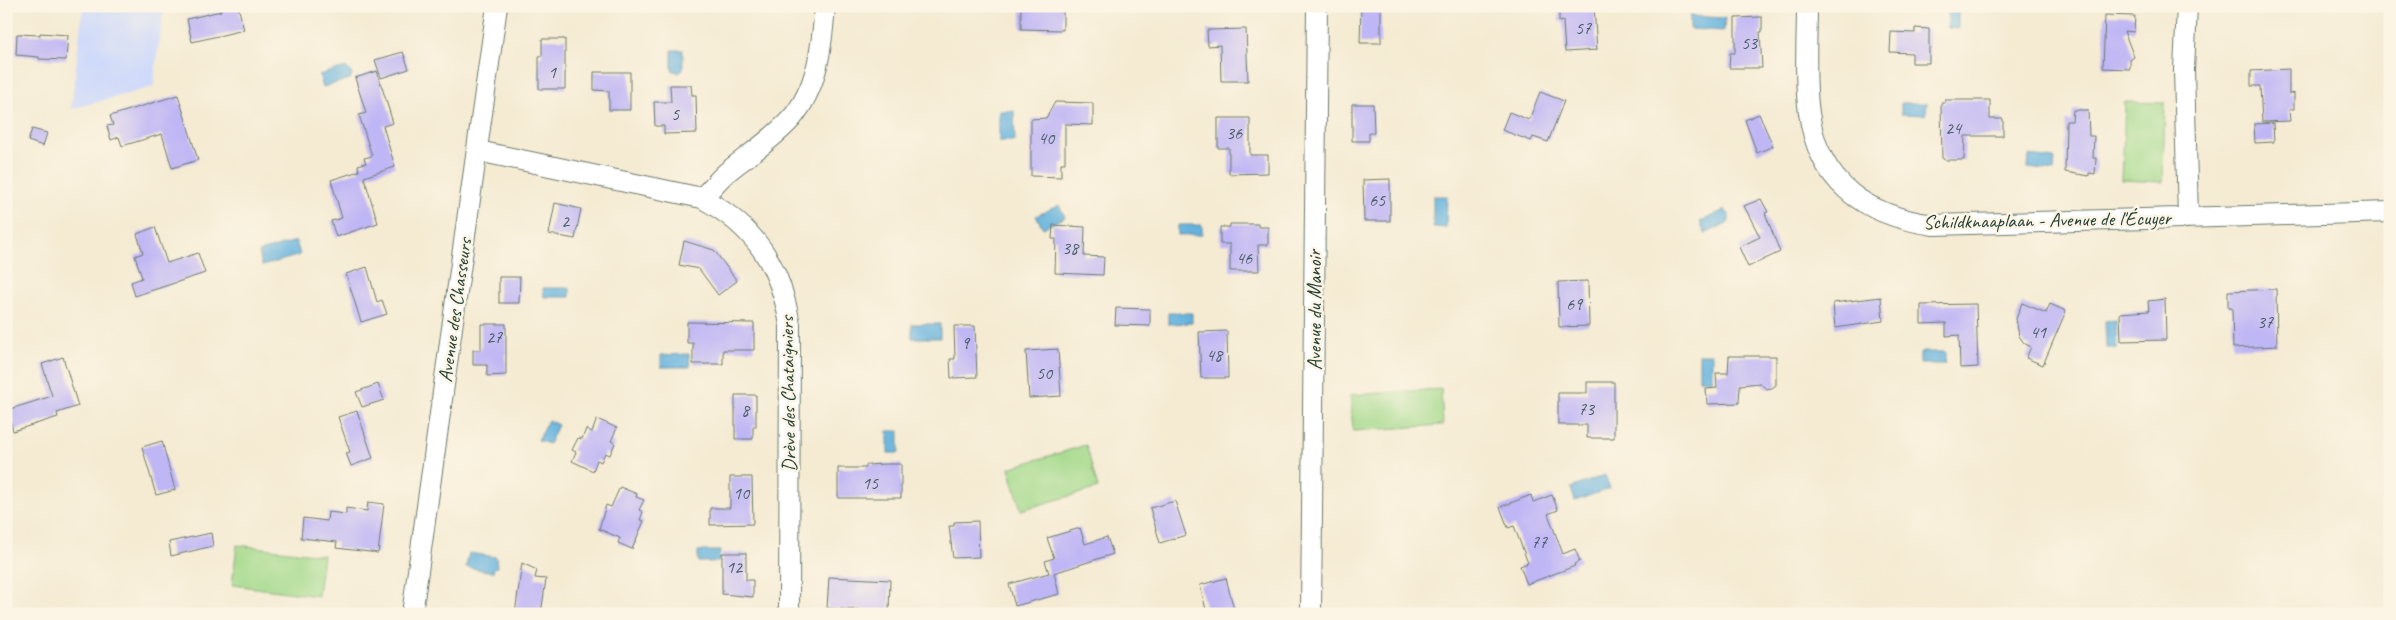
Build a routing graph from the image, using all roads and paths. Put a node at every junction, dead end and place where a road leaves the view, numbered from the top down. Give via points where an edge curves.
1 (497, 6) edge
2 (825, 6) edge
3 (1316, 6) edge
4 (1807, 6) edge
5 (2187, 6) edge
6 (478, 151) junction
7 (702, 198) junction
8 (2390, 212) edge
9 (2188, 218) junction
10 (412, 614) edge
11 (790, 614) edge
12 (1311, 614) edge

1 - 6 street, Avenue des Chasseurs
2 - 7 street via 822,42 812,83 792,117
3 - 12 street, Avenue du Manoir
4 - 9 street, Schildknaaplaan - Avenue de l'Écuyer via 1809,114 1820,152 1836,180 1878,212 1906,222 1934,225
5 - 9 street via 2184,70
6 - 7 street, Drève des Chataigniers
6 - 10 street, Avenue des Chasseurs
7 - 11 street, Drève des Chataigniers via 728,212 751,234 772,265 785,294 790,325
8 - 9 street, Schildknaaplaan - Avenue de l'Écuyer

